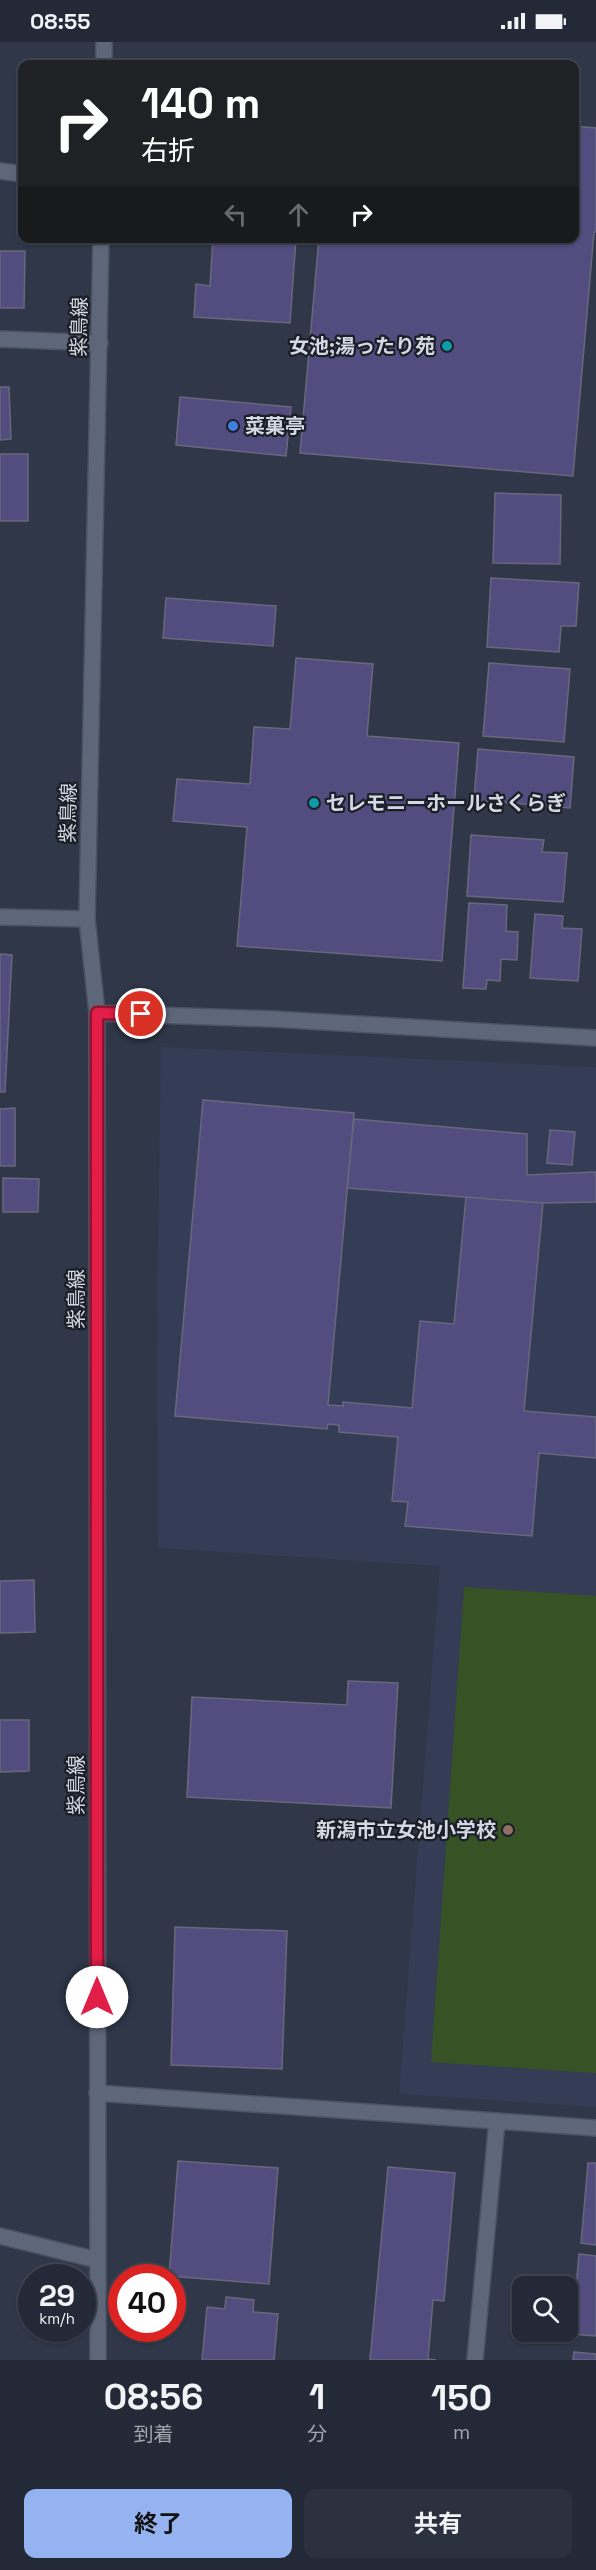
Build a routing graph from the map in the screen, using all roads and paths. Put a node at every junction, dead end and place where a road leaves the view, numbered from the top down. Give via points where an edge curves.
1 (104, 42) edge
2 (104, 60) edge
3 (0, 171) edge
4 (18, 173) edge
5 (101, 243) edge
6 (0, 339) edge
7 (100, 343) junction
8 (0, 917) edge
9 (87, 919) junction
10 (97, 1013) junction
11 (596, 1038) edge
12 (97, 2093) junction
13 (496, 2121) junction
14 (596, 2128) edge
15 (0, 2236) edge
16 (97, 2260) junction
17 (98, 2360) edge
18 (475, 2360) edge

1 - 2 street
3 - 4 street
5 - 7 street, 紫鳥線
6 - 7 street
7 - 9 street, 紫鳥線
8 - 9 street
9 - 10 street, 紫鳥線
10 - 11 street via 273,1018
10 - 12 street, 紫鳥線
12 - 13 street
12 - 16 street, 紫鳥線
13 - 14 street
13 - 18 street
15 - 16 street
16 - 17 street, 紫鳥線

